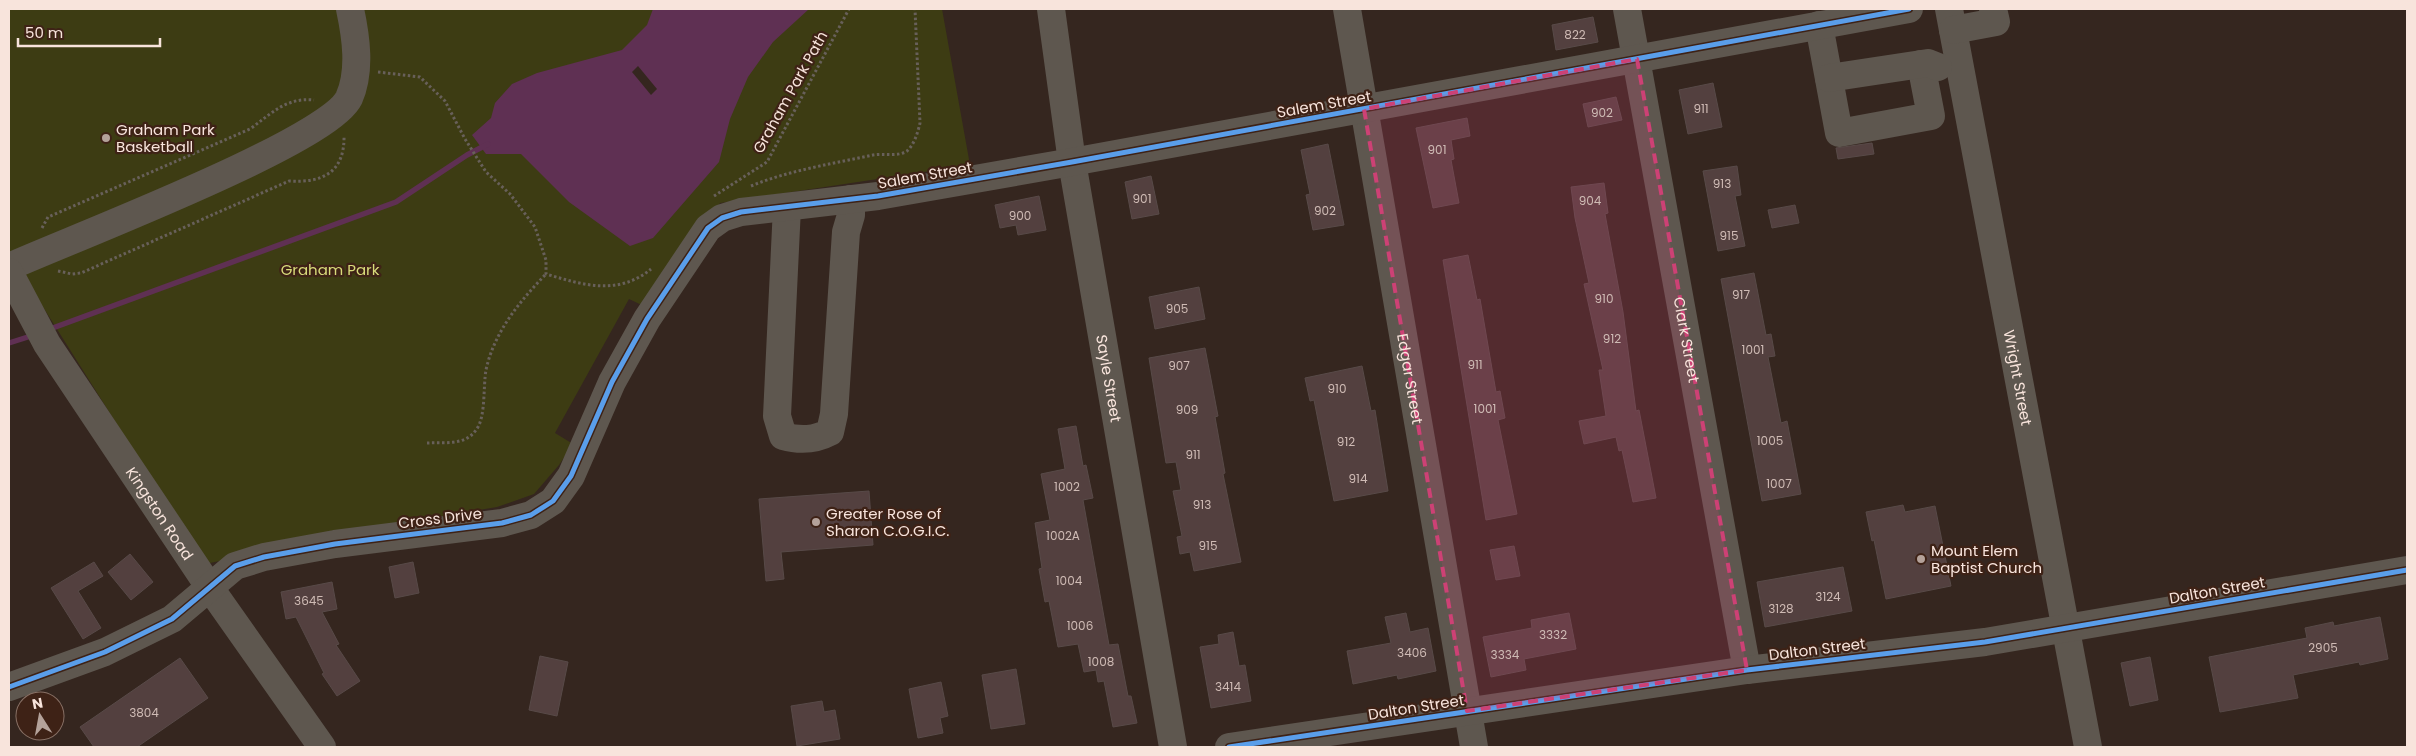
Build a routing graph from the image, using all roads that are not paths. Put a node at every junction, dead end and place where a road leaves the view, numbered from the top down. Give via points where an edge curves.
1 (350, 9) edge
2 (1051, 9) edge
3 (1347, 9) edge
4 (1628, 9) edge
5 (1909, 9) edge
6 (1993, 9) edge
7 (1951, 20) edge
8 (1820, 25) junction
9 (1637, 59) junction
10 (1922, 64) junction
11 (1960, 65) junction
12 (1829, 78) junction
13 (1364, 109) junction
14 (1072, 162) junction
15 (739, 198) joint
16 (851, 199) junction
17 (787, 207) junction
18 (9, 267) edge
19 (9, 272) edge
20 (2407, 570) edge
21 (210, 588) junction
22 (2066, 629) junction
23 (1747, 670) junction
24 (9, 687) edge
25 (1467, 711) junction
26 (322, 747) edge
27 (1173, 747) edge
28 (1229, 747) edge
29 (1474, 747) edge
30 (2088, 747) edge

1 - 18 street via 356,51 354,78 348,99 329,119 231,171
2 - 14 street, Sayle Street
3 - 13 street, Edgar Street
4 - 9 street, Clark Street
5 - 8 street, Salem Street
6 - 7 street via 1996,22
7 - 11 street, Wright Street
8 - 9 street, Salem Street
8 - 12 street
9 - 13 street, Salem Street
9 - 23 street, Clark Street
10 - 11 street via 1939,68
10 - 12 street
10 - 12 street via 1931,116 1839,132
11 - 22 street, Wright Street
13 - 14 street, Salem Street
13 - 25 street, Edgar Street
14 - 16 street, Salem Street
14 - 27 street, Sayle Street
15 - 17 street, Salem Street
15 - 21 street, Cross Drive via 722,218 708,228 648,318 612,382 571,476 553,501 531,515 502,523 335,544 264,558 235,566
16 - 17 street, Salem Street
16 - 17 street via 834,414 830,432 816,439 784,436 777,416
19 - 21 street, Kingston Road via 47,344
20 - 22 street, Dalton Street
21 - 24 street, Cross Drive via 172,618 142,634 105,652
21 - 26 street, Kingston Road
22 - 23 street, Dalton Street via 1985,642
22 - 30 street, Wright Street
23 - 25 street, Dalton Street
25 - 28 street, Dalton Street
25 - 29 street, Edgar Street

